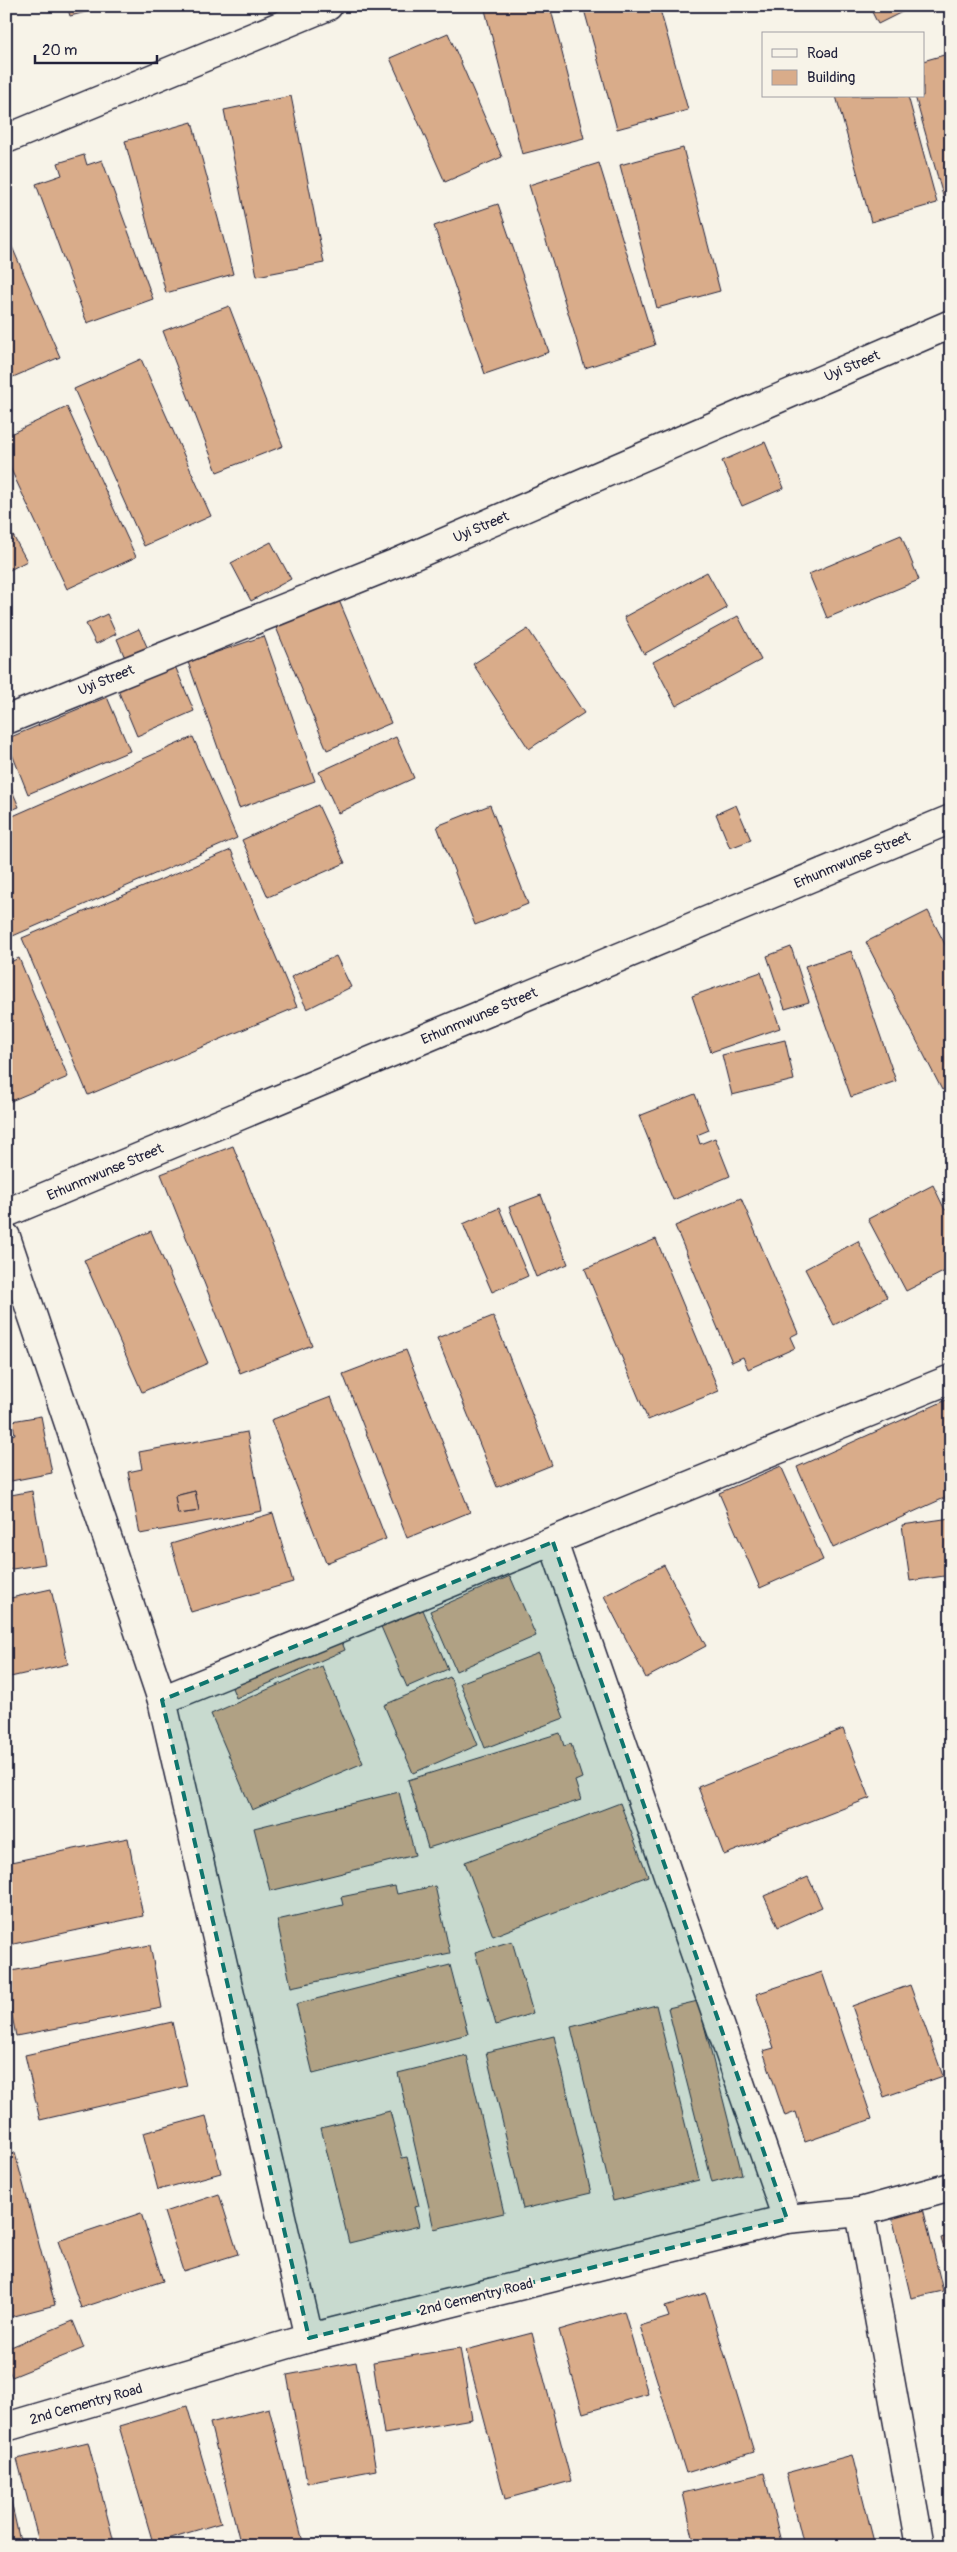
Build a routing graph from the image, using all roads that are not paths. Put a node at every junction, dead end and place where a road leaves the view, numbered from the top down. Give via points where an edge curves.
1 (328, 6) edge
2 (6, 139) edge
3 (951, 324) edge
4 (6, 720) edge
5 (951, 818) edge
6 (6, 1213) edge
7 (6, 1237) edge
8 (951, 1379) edge
9 (553, 1542) junction
10 (162, 1700) junction
11 (951, 2187) edge
12 (860, 2212) junction
13 (787, 2220) junction
14 (309, 2338) junction
15 (6, 2427) edge
16 (920, 2546) edge

1 - 2 street
3 - 4 street, Uyi Street via 394,564
5 - 6 street, Erhunmwunse Street
7 - 10 street
8 - 9 street
9 - 10 street
9 - 13 street
10 - 14 street
11 - 12 street, 2nd Cementry Road
12 - 13 street, 2nd Cementry Road
12 - 16 street
13 - 14 street, 2nd Cementry Road
14 - 15 street, 2nd Cementry Road

